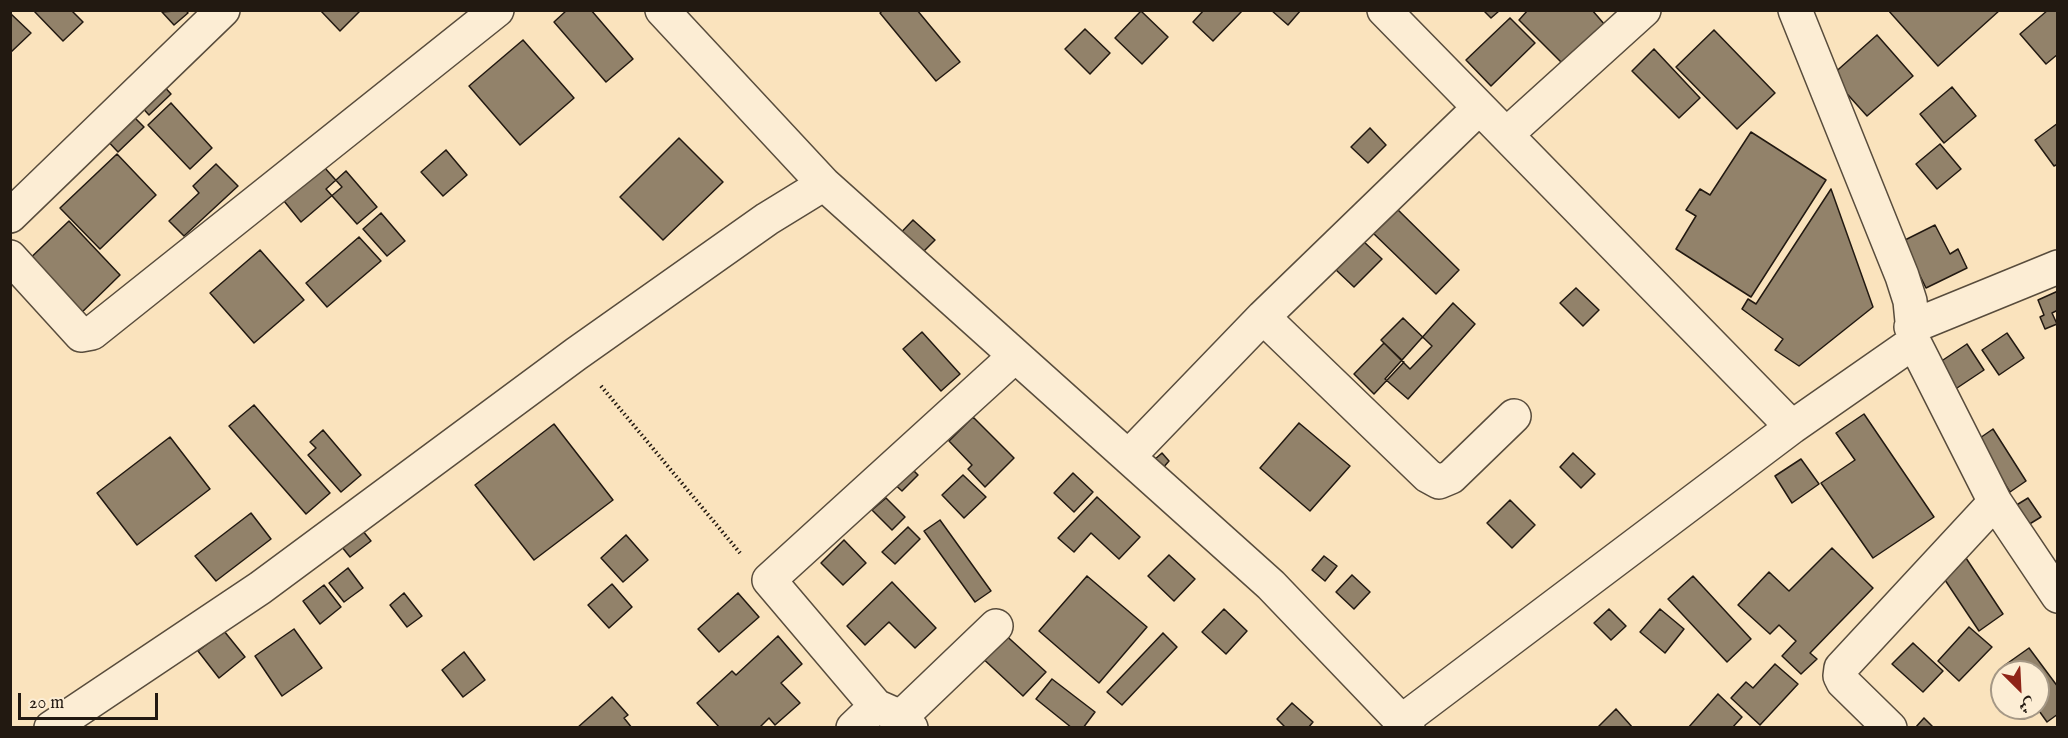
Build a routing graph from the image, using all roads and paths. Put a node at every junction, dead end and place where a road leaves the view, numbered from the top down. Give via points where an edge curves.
1 (223, 10) edge
2 (497, 10) edge
3 (662, 10) edge
4 (1384, 10) edge
5 (1644, 10) edge
6 (1795, 10) edge
7 (1479, 108) junction
8 (1507, 134) junction
9 (824, 184) junction
10 (16, 197) edge
11 (10, 257) edge
12 (2058, 267) edge
13 (1263, 317) junction
14 (1913, 334) junction
15 (1015, 356) junction
16 (609, 395) dead end
17 (1514, 416) dead end
18 (1792, 427) junction
19 (1129, 456) junction
20 (1995, 502) junction
21 (769, 580) junction
22 (2058, 596) edge
23 (996, 626) dead end
24 (896, 717) edge
25 (1405, 724) edge
26 (51, 728) edge
27 (853, 728) edge
28 (1890, 728) edge

1 - 10 street
2 - 11 street via 92,333 81,335
3 - 9 street
4 - 7 street
5 - 8 street
6 - 14 street via 1902,276 1910,301
7 - 8 street
7 - 13 street
8 - 18 street
9 - 15 street
9 - 26 street via 767,219 576,354 260,588
12 - 14 street
13 - 17 street via 1428,476 1439,482 1451,477
13 - 19 street
14 - 18 street
14 - 20 street
15 - 19 street
15 - 21 street
16 - 21 path via 757,573
18 - 25 street
19 - 25 street via 1271,585
20 - 22 street
20 - 28 street via 1841,668 1843,682
21 - 24 street
23 - 24 street
24 - 27 street

